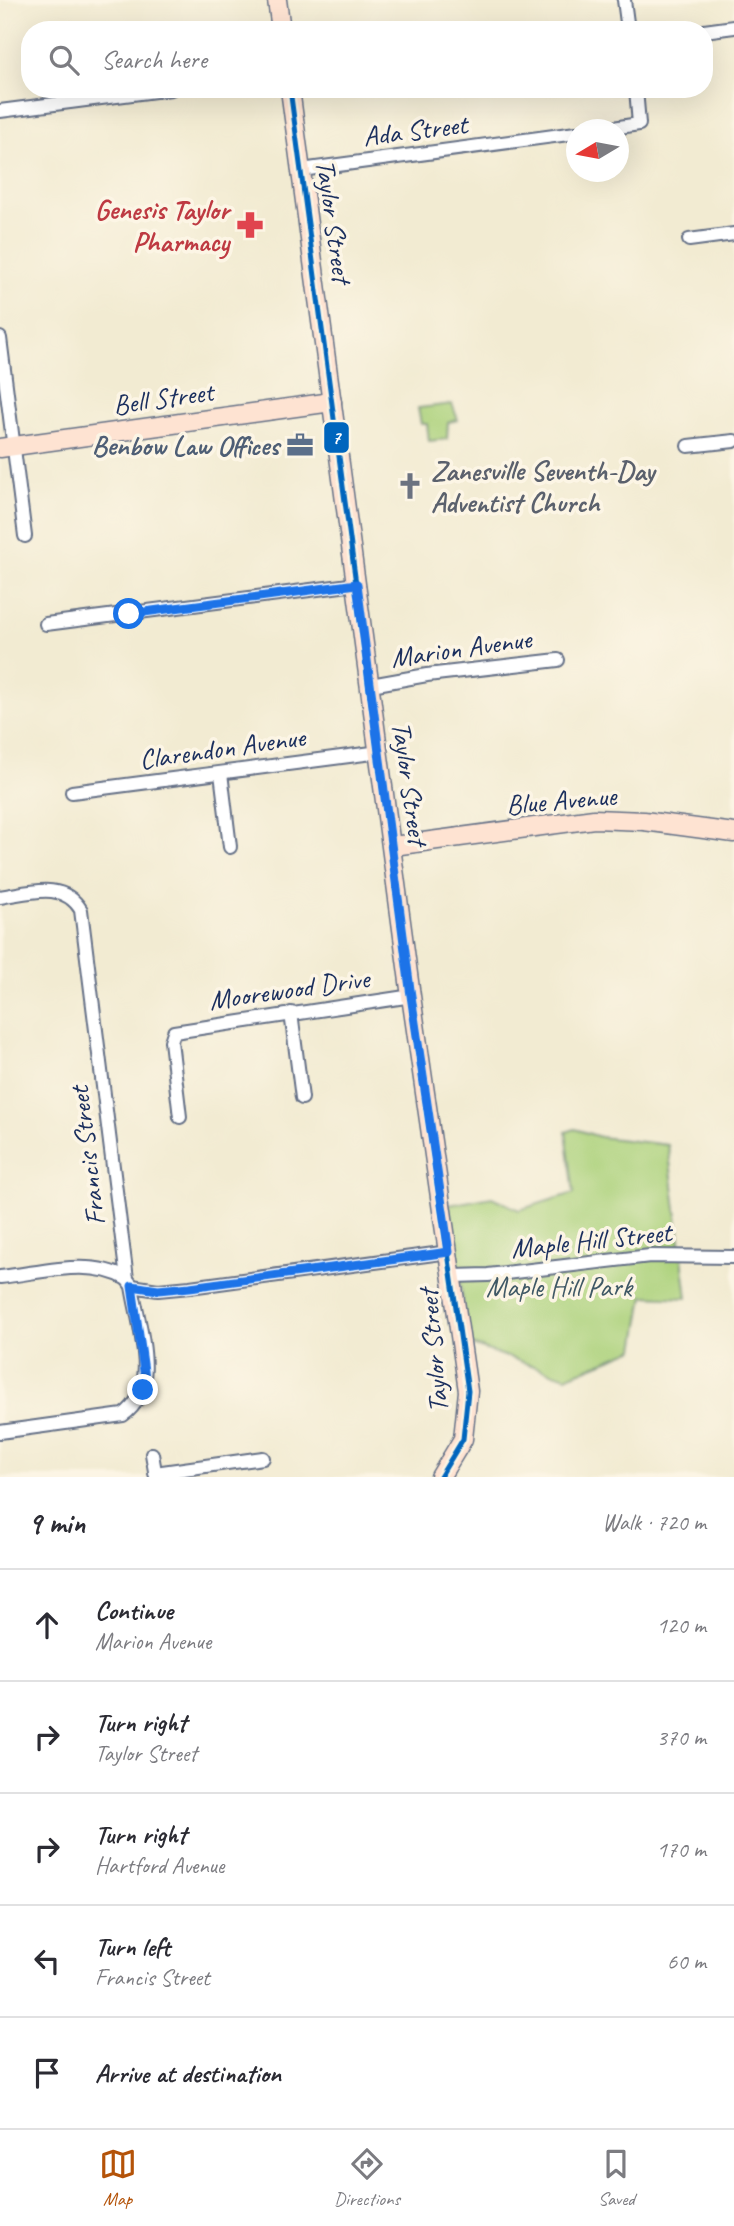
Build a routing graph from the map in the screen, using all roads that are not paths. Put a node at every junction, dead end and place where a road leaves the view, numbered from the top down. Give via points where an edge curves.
1 (277, 0) edge
2 (624, 0) edge
3 (280, 21) edge
4 (627, 21) edge
5 (734, 27) edge
6 (713, 30) edge
7 (101, 98) edge
8 (291, 98) edge
9 (637, 98) edge
10 (0, 111) edge
11 (629, 126) edge
12 (566, 134) edge
13 (300, 170) junction
14 (734, 234) edge
15 (689, 240) dead end
16 (0, 338) edge
17 (332, 402) junction
18 (734, 441) edge
19 (688, 446) dead end
20 (7, 447) edge
21 (25, 536) dead end
22 (357, 584) junction
23 (46, 624) dead end
24 (558, 660) dead end
25 (371, 685) junction
26 (380, 752) junction
27 (221, 773) junction
28 (72, 792) dead end
29 (734, 833) edge
30 (393, 846) junction
31 (230, 847) dead end
32 (0, 897) edge
33 (412, 996) junction
34 (291, 1013) junction
35 (302, 1098) dead end
36 (180, 1117) dead end
37 (449, 1252) junction
38 (734, 1257) edge
39 (453, 1276) junction
40 (0, 1277) edge
41 (129, 1283) junction
42 (0, 1432) edge
43 (152, 1454) dead end
44 (263, 1458) dead end
45 (155, 1475) edge
46 (440, 1477) edge

1 - 3 street
2 - 4 street
5 - 6 street
7 - 10 street
8 - 13 street, Taylor Street
9 - 11 street via 639,124
12 - 13 street, Ada Street
13 - 17 street, Taylor Street
14 - 15 street
16 - 20 street
17 - 20 street, Bell Street
17 - 22 street, Taylor Street
18 - 19 street
20 - 21 street
22 - 23 street
22 - 25 street, Taylor Street
24 - 25 street, Marion Avenue
25 - 26 street, Taylor Street
26 - 27 street, Clarendon Avenue
26 - 30 street, Taylor Street
27 - 28 street, Clarendon Avenue
27 - 31 street
29 - 30 street, Blue Avenue via 594,819
30 - 33 street, Taylor Street
32 - 41 street, Francis Street via 56,891 74,900 82,914
33 - 34 street, Moorewood Drive
33 - 37 street, Taylor Street
34 - 35 street
34 - 36 street, Moorewood Drive via 174,1032 171,1041
37 - 39 street, Taylor Street
37 - 41 street via 190,1287 158,1290
38 - 39 street, Maple Hill Street via 650,1256
39 - 46 street, Taylor Street via 468,1405 463,1439
40 - 41 street via 90,1267 111,1270
41 - 42 street, Francis Street via 145,1378 130,1410 113,1418
43 - 45 street
44 - 45 street

